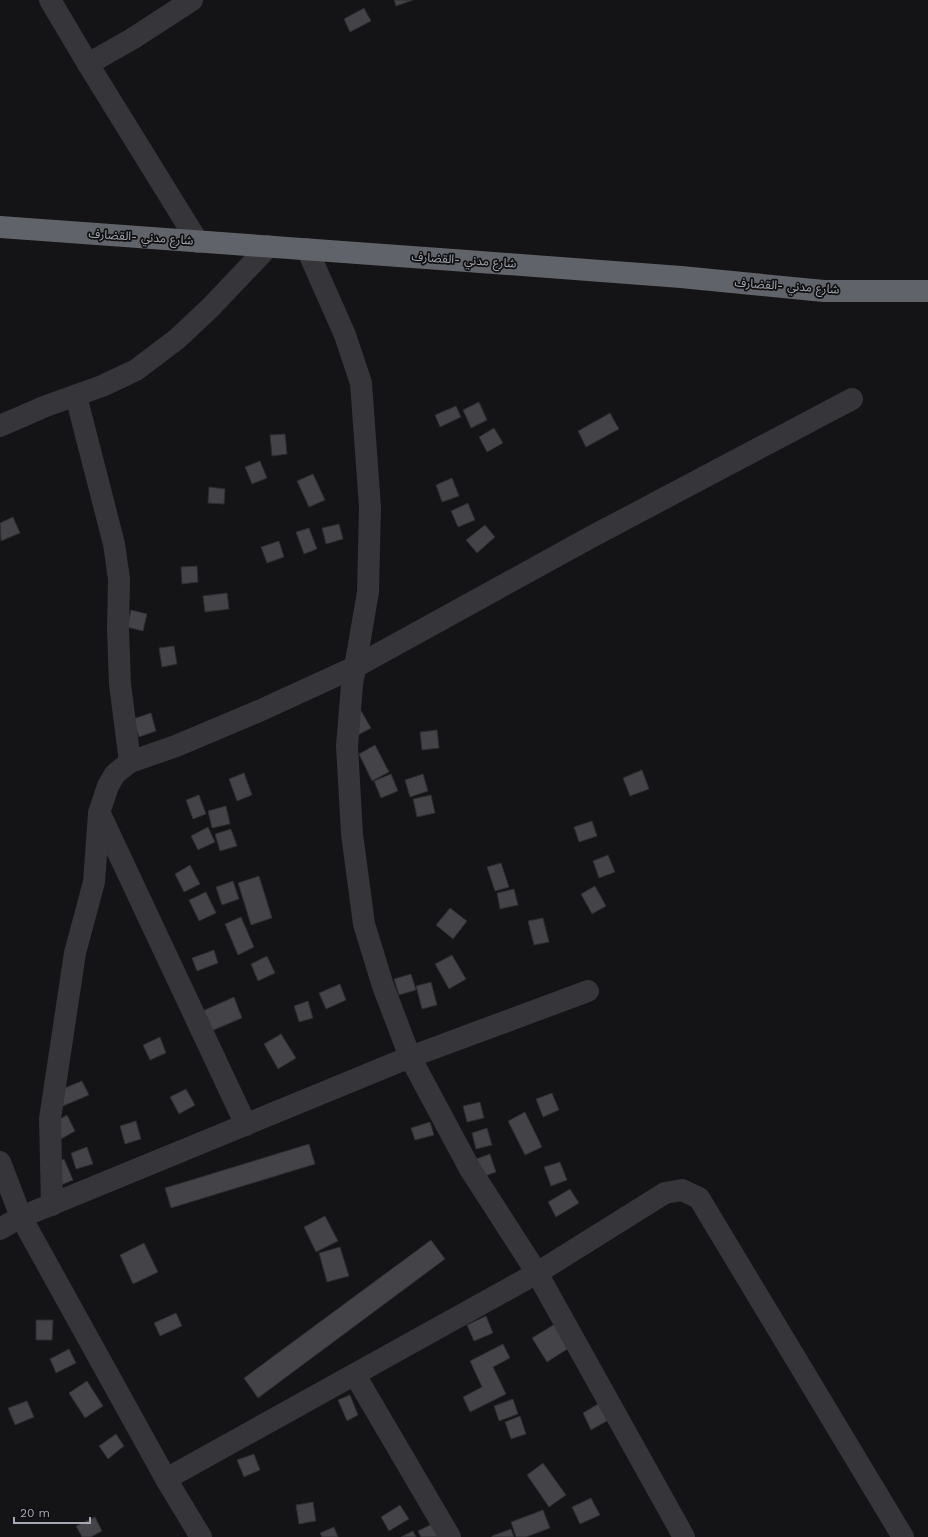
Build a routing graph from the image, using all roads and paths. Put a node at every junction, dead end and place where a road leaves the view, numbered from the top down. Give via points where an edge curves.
1 (50, 0) edge
2 (192, 0) edge
3 (88, 64) junction
4 (0, 227) edge
5 (198, 242) junction
6 (269, 246) junction
7 (307, 249) junction
8 (921, 290) edge
9 (76, 396) junction
10 (852, 399) dead end
11 (0, 426) edge
12 (355, 667) junction
13 (130, 762) junction
14 (99, 813) junction
15 (588, 991) dead end
16 (410, 1057) junction
17 (246, 1125) junction
18 (0, 1162) edge
19 (52, 1204) junction
20 (21, 1217) junction
21 (0, 1229) edge
22 (537, 1273) junction
23 (355, 1375) junction
24 (166, 1479) junction
25 (201, 1537) edge
26 (450, 1537) edge
27 (684, 1537) edge
28 (903, 1537) edge

1 - 3 street
2 - 3 street
3 - 5 street
4 - 5 highway, شارع مدني -القضارف
5 - 6 highway, شارع مدني -القضارف
6 - 7 highway, شارع مدني -القضارف
6 - 9 street via 177,339 136,370
7 - 8 highway, شارع مدني -القضارف via 681,277 824,291
7 - 12 street via 345,335 361,383 370,507 369,561 368,592
9 - 11 street
9 - 13 street via 114,544 119,579 120,684
10 - 12 street via 591,537
12 - 13 street via 252,714
12 - 16 street via 347,746 352,834 364,924 383,986
13 - 14 street via 115,774
14 - 17 street
14 - 19 street via 94,882 74,953 50,1119
15 - 16 street
16 - 17 street
16 - 22 street via 470,1169
17 - 19 street
18 - 20 street
19 - 20 street
20 - 21 street
20 - 24 street
22 - 23 street
22 - 27 street
22 - 28 street via 665,1193 682,1190 699,1198
23 - 24 street
23 - 26 street
24 - 25 street

